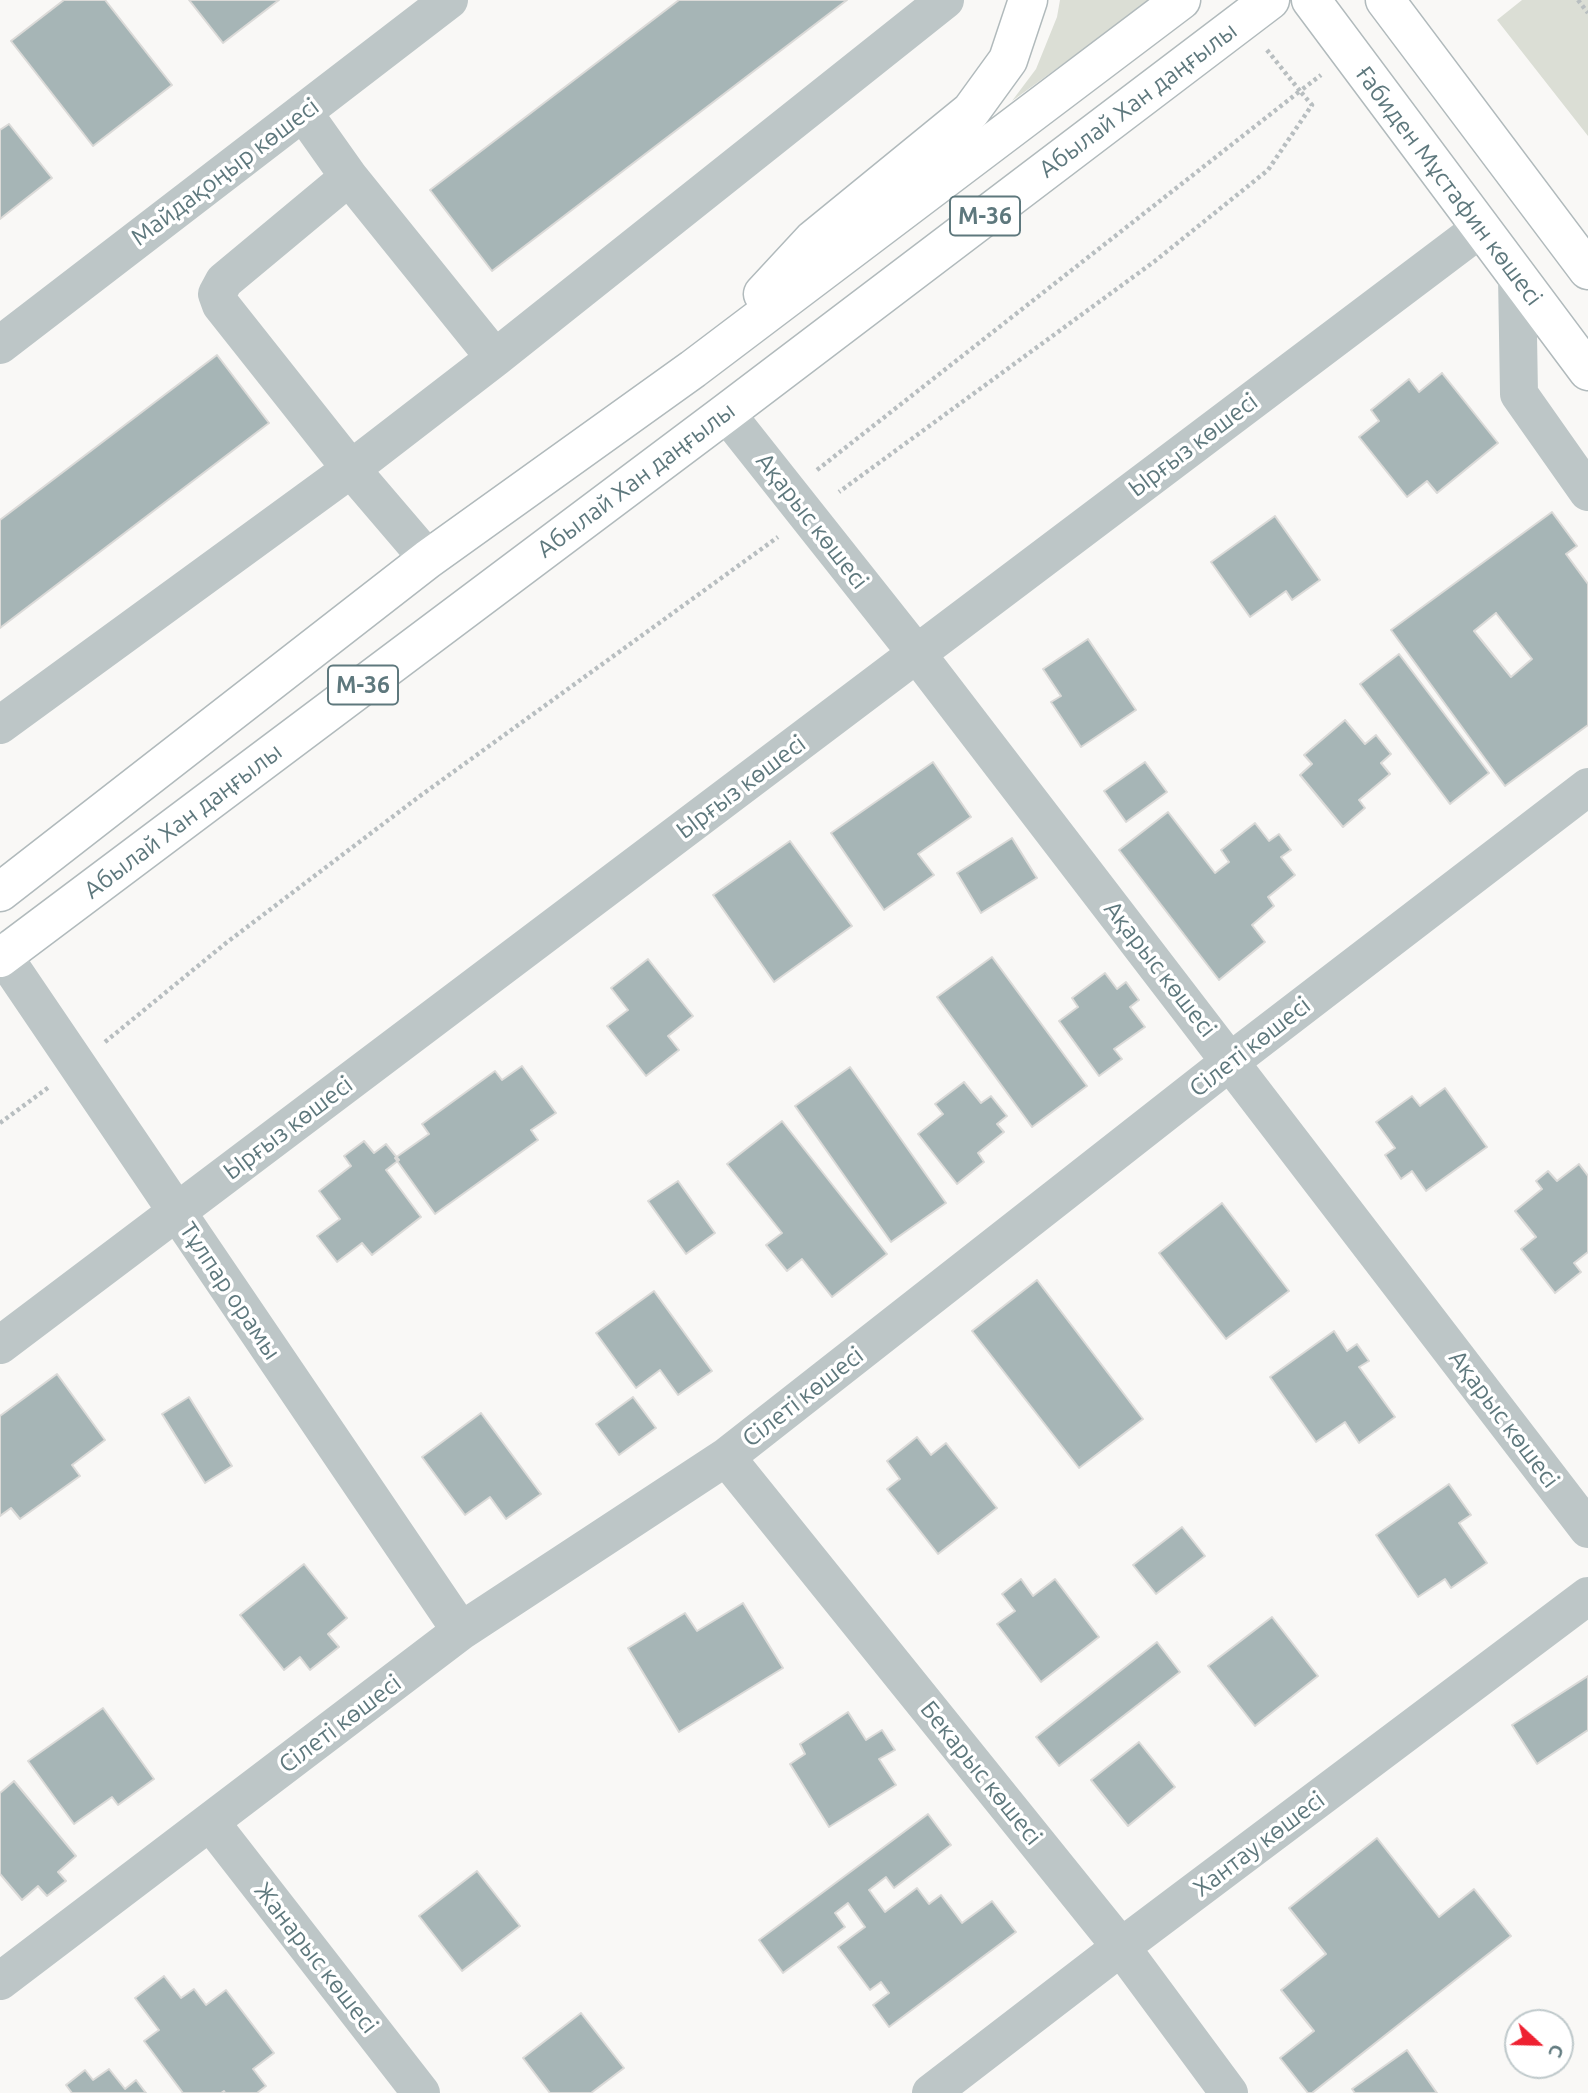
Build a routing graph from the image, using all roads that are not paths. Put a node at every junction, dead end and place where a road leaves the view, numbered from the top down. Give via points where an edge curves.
1 (449, 0) edge
2 (946, 0) edge
3 (1028, 0) edge
4 (1181, 0) edge
5 (1311, 0) edge
6 (1385, 0) edge
7 (1257, 10) edge
8 (303, 112) junction
9 (349, 177) junction
10 (1481, 228) junction
11 (1588, 270) edge
12 (1517, 276) junction
13 (0, 345) edge
14 (495, 358) junction
15 (693, 369) junction
16 (1588, 371) edge
17 (726, 413) junction
18 (351, 469) junction
19 (1588, 492) edge
20 (428, 559) junction
21 (917, 654) junction
22 (0, 725) edge
23 (1588, 787) edge
24 (0, 892) edge
25 (1, 955) edge
26 (1231, 1061) junction
27 (176, 1212) junction
28 (0, 1346) edge
29 (726, 1457) junction
30 (1588, 1529) edge
31 (1588, 1597) edge
32 (461, 1631) junction
33 (211, 1823) junction
34 (1121, 1947) junction
35 (0, 1982) edge
36 (421, 2093) edge
37 (931, 2093) edge
38 (1229, 2093) edge

1 - 8 street, Майдақоңыр көшесі
2 - 14 street
3 - 15 main road via 1008,60 971,111 813,240
4 - 15 main road, M-36
5 - 10 main road, Ғабиден Мұстафин көшесі
6 - 11 main road
7 - 17 main road, Абылай Хан даңғылы / M-36
8 - 9 street
8 - 13 street, Майдақоңыр көшесі
9 - 14 street
9 - 18 street via 224,281 217,294 221,305
10 - 12 main road, Ғабиден Мұстафин көшесі
10 - 21 street, Ырғыз көшесі
12 - 16 main road, Ғабиден Мұстафин көшесі
12 - 19 street via 1519,394
14 - 18 street
15 - 20 main road, M-36
17 - 21 street, Ақарыс көшесі
17 - 25 main road, Абылай Хан даңғылы / M-36
18 - 20 street
18 - 22 street
20 - 24 main road, M-36
21 - 26 street, Ақарыс көшесі
21 - 27 street, Ырғыз көшесі
23 - 26 street, Сілеті көшесі
25 - 27 street, Тұлпар орамы
26 - 29 street, Сілеті көшесі
26 - 30 street, Ақарыс көшесі
27 - 28 street, Ырғыз көшесі
27 - 32 street, Тұлпар орамы
29 - 32 street, Сілеті көшесі
29 - 34 street, Бекарыс көшесі
31 - 34 street, Хантау көшесі
32 - 33 street, Сілеті көшесі
33 - 35 street, Сілеті көшесі
33 - 36 street, Жанарыс көшесі
34 - 37 street, Хантау көшесі
34 - 38 street, Бекарыс көшесі

